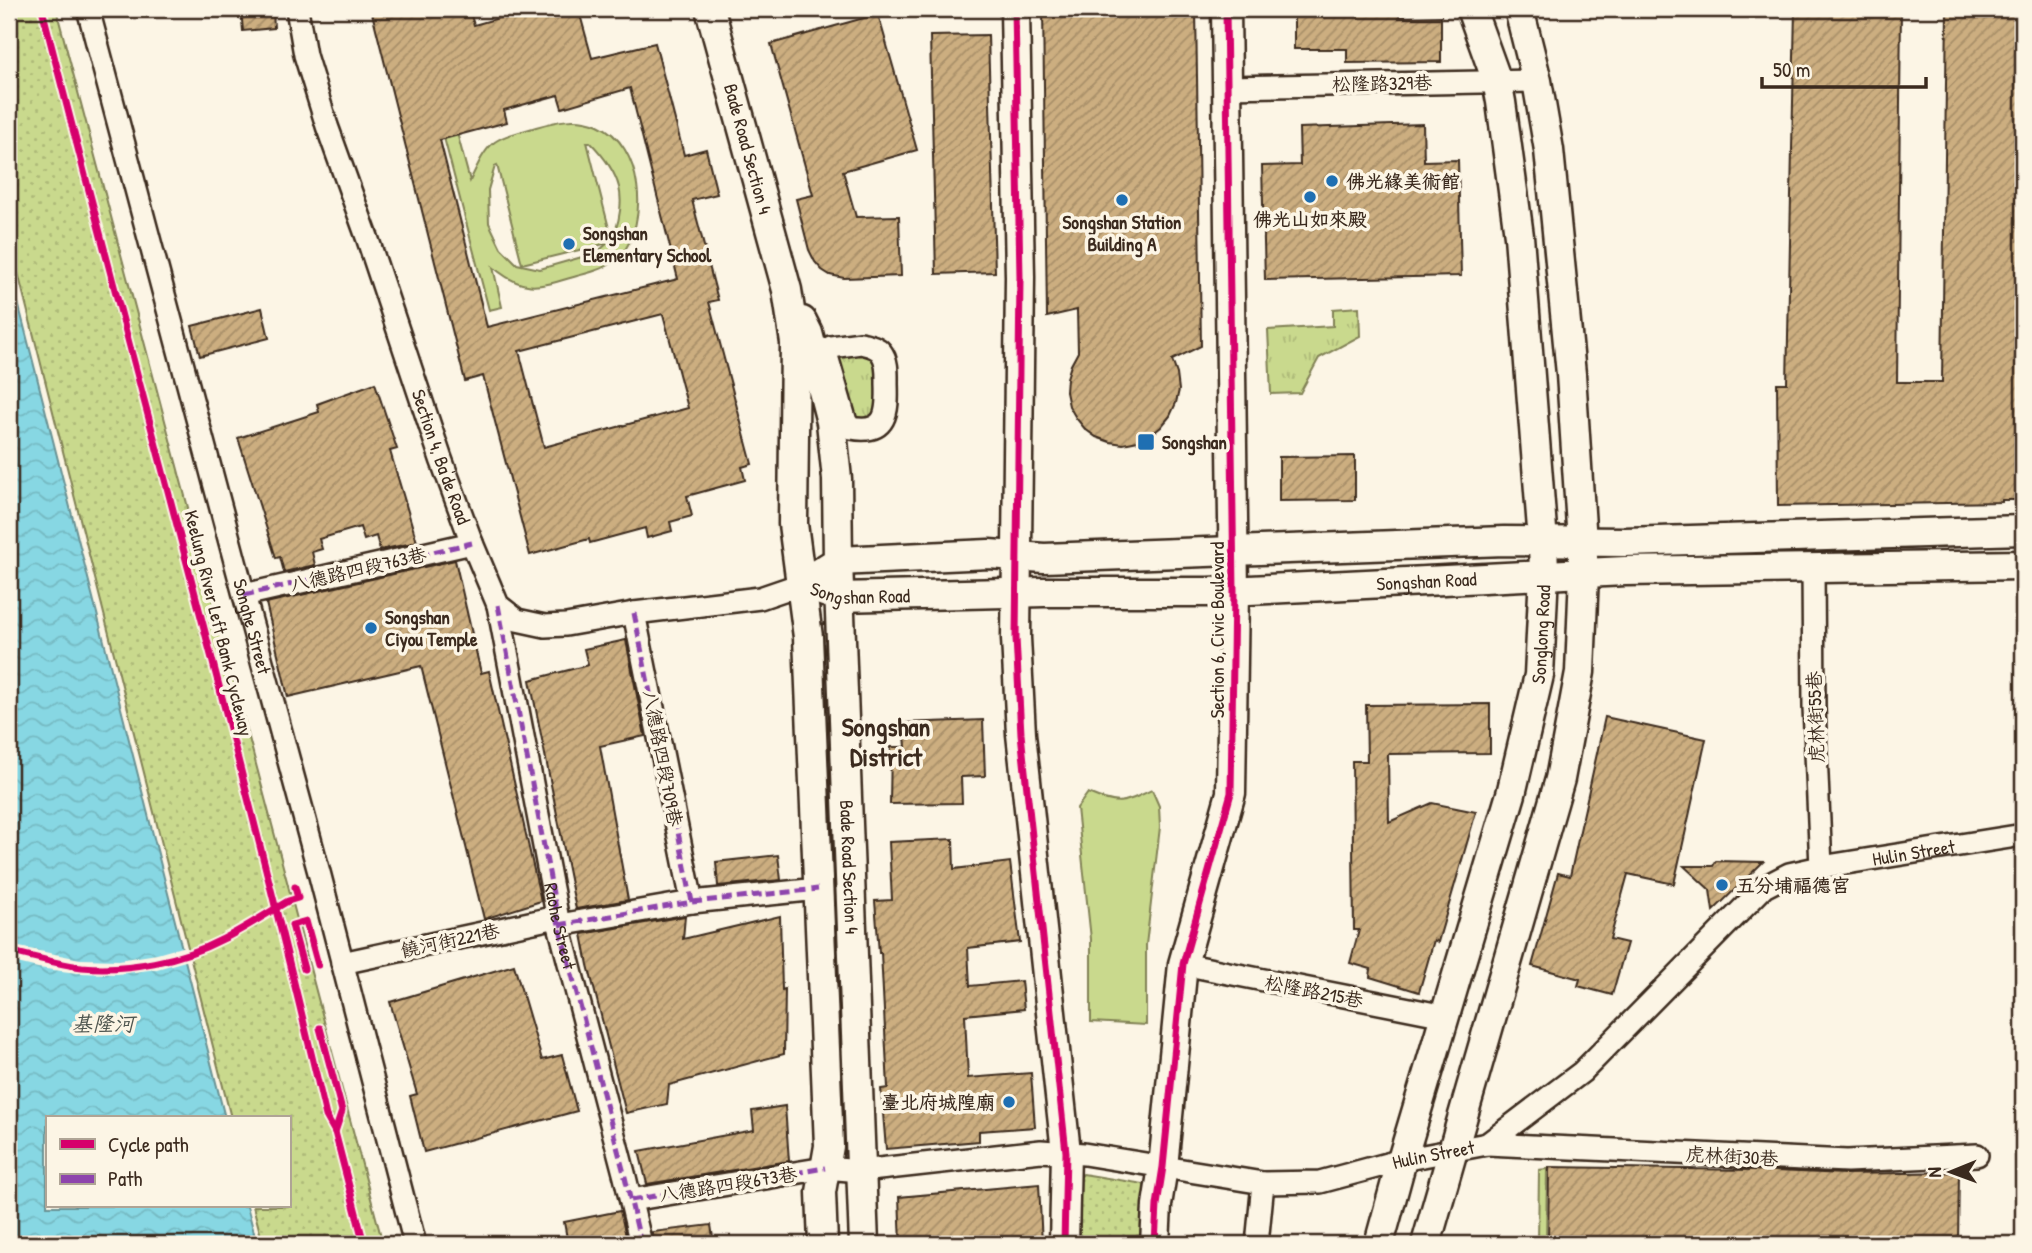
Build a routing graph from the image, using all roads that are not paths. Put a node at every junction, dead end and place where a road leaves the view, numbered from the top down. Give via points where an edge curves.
1 (88, 9) edge
2 (297, 9) edge
3 (710, 9) edge
4 (1015, 9) edge
5 (1226, 9) edge
6 (1471, 9) edge
7 (1518, 9) edge
8 (1497, 81) junction
9 (1537, 81) junction
10 (1227, 87) junction
11 (787, 290) junction
12 (2023, 530) edge
13 (1543, 542) junction
14 (1583, 542) junction
15 (472, 543) junction
16 (1233, 551) junction
17 (1017, 556) junction
18 (838, 561) junction
19 (2023, 565) edge
20 (1813, 567) junction
21 (1584, 573) junction
22 (1544, 575) junction
23 (801, 584) junction
24 (1234, 591) junction
25 (1016, 593) junction
26 (244, 596) junction
27 (839, 597) junction
28 (498, 605) junction
29 (634, 614) junction
30 (2023, 835) edge
31 (1821, 867) junction
32 (817, 889) junction
33 (692, 902) junction
34 (558, 921) junction
35 (342, 963) junction
36 (1183, 964) junction
37 (1445, 1016) junction
38 (1487, 1144) junction
39 (1452, 1151) junction
40 (1066, 1152) junction
41 (1977, 1155) dead end
42 (1402, 1160) junction
43 (1163, 1167) junction
44 (825, 1168) junction
45 (861, 1171) junction
46 (1263, 1183) junction
47 (631, 1200) junction
48 (415, 1244) edge
49 (641, 1244) edge
50 (823, 1244) edge
51 (864, 1244) edge
52 (1064, 1244) edge
53 (1154, 1244) edge
54 (1257, 1244) edge
55 (1379, 1244) edge
56 (1426, 1244) edge

1 - 26 street, Songhe Street
2 - 15 street, Section 4, Ba'de Road via 305,55 327,126
3 - 11 street, Bade Road Section 4
4 - 17 street via 1020,277
5 - 10 street, Section 6, Civic Boulevard
6 - 8 street, Songlong Road
7 - 9 street
8 - 9 street, 松隆路329巷
8 - 10 street, 松隆路329巷
8 - 13 street, Songlong Road via 1519,236
9 - 14 street via 1552,176
10 - 16 street, Section 6, Civic Boulevard
11 - 18 street, Bade Road Section 4 via 808,333 831,422
11 - 23 street, Bade Road Section 4 via 795,343 793,524
12 - 14 street, Songshan Road
13 - 14 street, Songshan Road
13 - 16 street, Songshan Road
13 - 22 street, Songlong Road
14 - 21 street
15 - 26 street, 八德路四段763巷
15 - 28 street, Section 4, Ba'de Road
16 - 17 street, Songshan Road
16 - 24 street, Section 6, Civic Boulevard
17 - 18 street, Songshan Road
17 - 25 street
18 - 23 street, Songshan Road
18 - 27 street, Bade Road Section 4
19 - 20 street, Songshan Road
20 - 21 street, Songshan Road
20 - 31 street, 虎林街55巷
21 - 22 street, Songshan Road
21 - 39 street via 1580,672 1560,779
22 - 24 street, Songshan Road
22 - 37 street, Songlong Road via 1539,675 1511,794
23 - 27 street, Songshan Road
23 - 29 street via 760,598
23 - 32 street, Bade Road Section 4 via 808,637
24 - 25 street, Songshan Road
24 - 36 street, Section 6, Civic Boulevard via 1231,793
25 - 27 street, Songshan Road
25 - 40 street via 1021,734
26 - 35 street, Songhe Street
27 - 45 street, Bade Road Section 4
28 - 29 street via 517,620 545,626
28 - 34 street, Raohe Street
29 - 33 street, 八德路四段709巷
30 - 31 street, Hulin Street
31 - 38 street, Hulin Street via 1789,874 1764,887 1582,1072
32 - 33 street
32 - 44 street, Bade Road Section 4 via 829,1146
33 - 34 street
34 - 35 street, 饒河街221巷
34 - 47 street, Raohe Street
35 - 48 street, Songhe Street
36 - 37 street, 松隆路215巷
36 - 43 street, Section 6, Civic Boulevard
37 - 42 street, Songlong Road
38 - 39 street, Hulin Street
38 - 41 street, 虎林街30巷 via 1847,1161
39 - 42 street, Hulin Street
39 - 56 street
40 - 43 street, Hulin Street
40 - 45 street, Hulin Street
40 - 52 street
42 - 46 street, Hulin Street via 1320,1182
42 - 55 street, Songlong Road
43 - 46 street, Hulin Street
43 - 53 street, Section 6, Civic Boulevard
44 - 45 street, Hulin Street
44 - 47 street, 八德路四段673巷
44 - 50 street, Bade Road Section 4
45 - 51 street, Bade Road Section 4
46 - 54 street
47 - 49 street, Raohe Street

